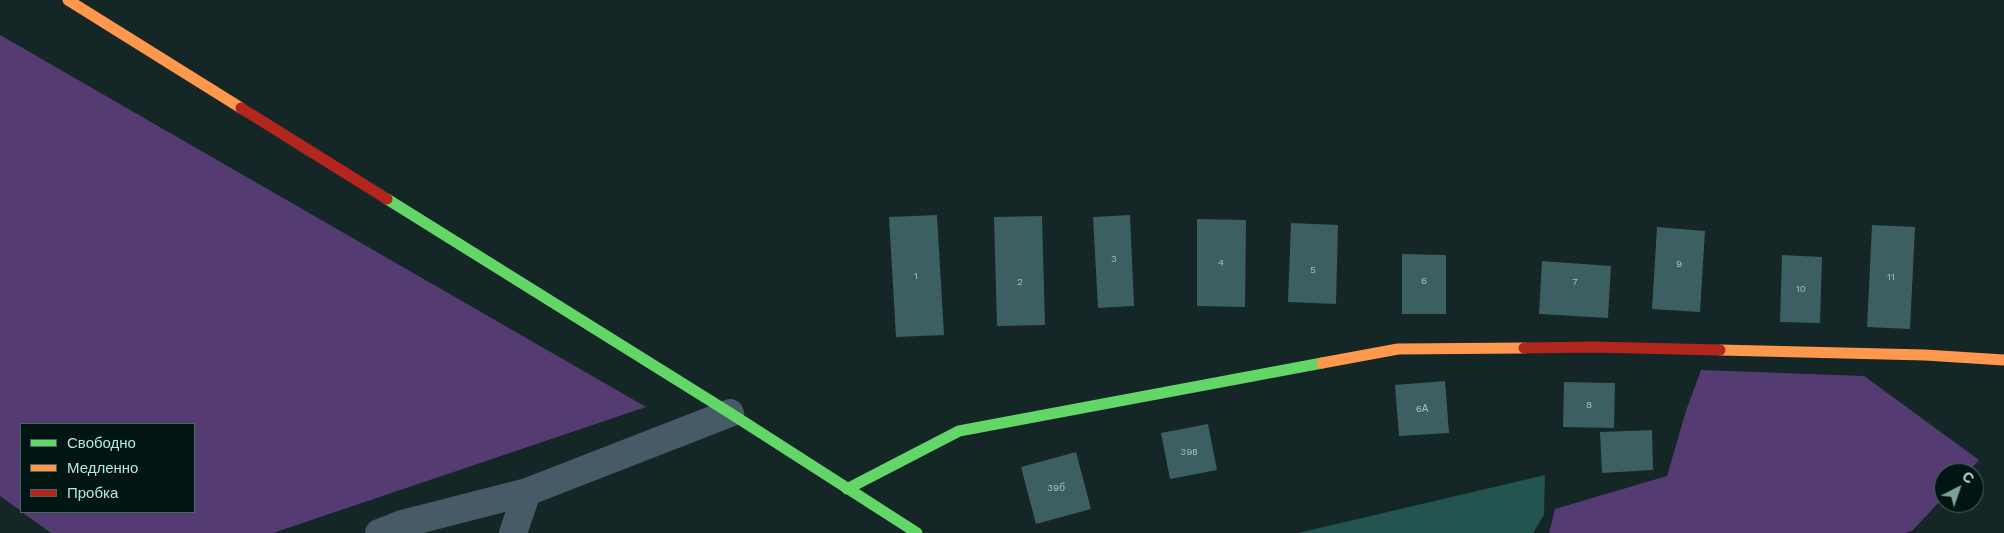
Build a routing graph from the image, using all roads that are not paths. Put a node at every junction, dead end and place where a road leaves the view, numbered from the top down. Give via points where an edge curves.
1 (68, 0) edge
2 (2004, 360) edge
3 (730, 413) junction
4 (847, 489) junction
5 (528, 492) junction
6 (379, 533) edge
7 (513, 533) edge
8 (917, 533) edge

1 - 3 street
2 - 4 street via 1593,347 1398,349 959,431
3 - 4 street
3 - 5 street
4 - 8 street
5 - 6 street via 402,524
5 - 7 street

